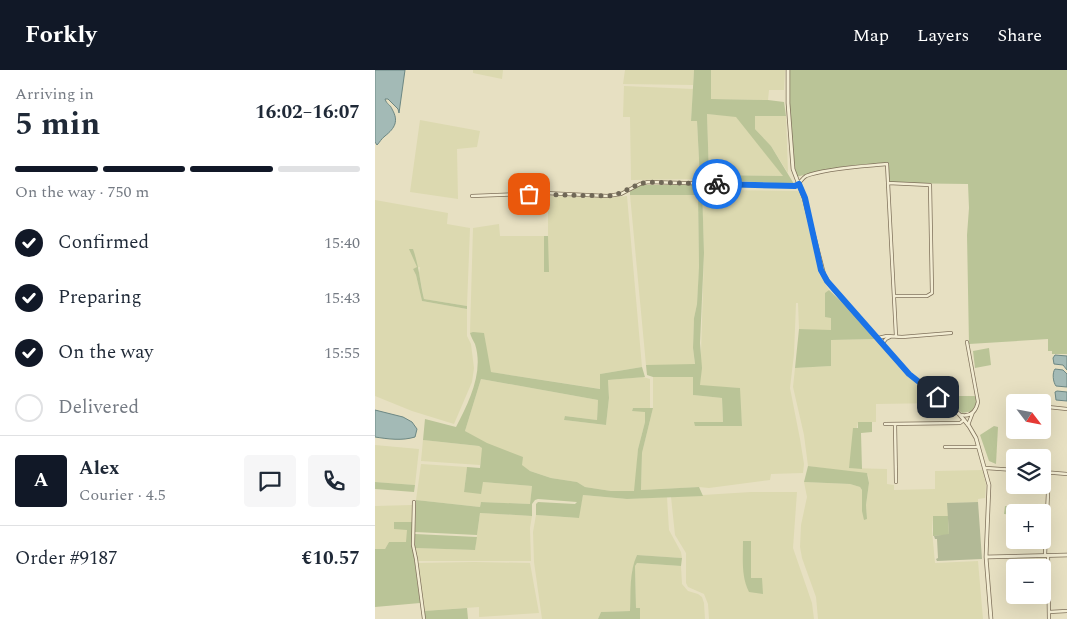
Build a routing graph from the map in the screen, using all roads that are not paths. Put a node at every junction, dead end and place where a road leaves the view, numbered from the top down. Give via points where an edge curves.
1 (788, 70) edge
2 (888, 183) junction
3 (799, 184) junction
4 (472, 196) dead end
5 (893, 296) junction
6 (951, 333) dead end
7 (891, 336) junction
8 (896, 336) junction
9 (877, 338) junction
10 (967, 342) dead end
11 (882, 344) junction
12 (1051, 407) edge
13 (1067, 409) edge
14 (973, 412) junction
15 (959, 414) junction
16 (967, 416) junction
17 (967, 422) junction
18 (885, 424) dead end
19 (895, 424) junction
20 (980, 446) junction
21 (945, 447) dead end
22 (986, 468) junction
23 (1006, 469) edge
24 (1051, 472) edge
25 (1067, 474) edge
26 (896, 482) dead end
27 (1048, 494) edge
28 (414, 502) dead end
29 (1047, 555) junction
30 (1067, 555) edge
31 (986, 558) junction
32 (1067, 611) edge
33 (1049, 612) junction
34 (424, 619) edge
35 (991, 619) edge
36 (1049, 619) edge

1 - 3 street via 791,160
2 - 3 street via 887,164 818,173 806,177
2 - 5 street
2 - 5 street via 931,185 932,293 927,296
3 - 4 street via 648,182 617,195
3 - 9 street via 824,275
5 - 8 street
6 - 8 street
7 - 8 street
7 - 9 street
7 - 11 street
9 - 11 street
10 - 14 street via 978,399
11 - 15 street via 909,374
12 - 13 street
14 - 16 street
14 - 17 street
15 - 16 street
15 - 17 street
16 - 17 street
17 - 19 street
17 - 20 street
18 - 19 street
19 - 26 street
20 - 21 street
20 - 22 street
22 - 23 street
22 - 31 street via 990,488
24 - 25 street
27 - 29 street
28 - 34 street via 413,545
29 - 30 street
29 - 31 street
29 - 33 street
31 - 35 street
32 - 33 street
33 - 36 street

